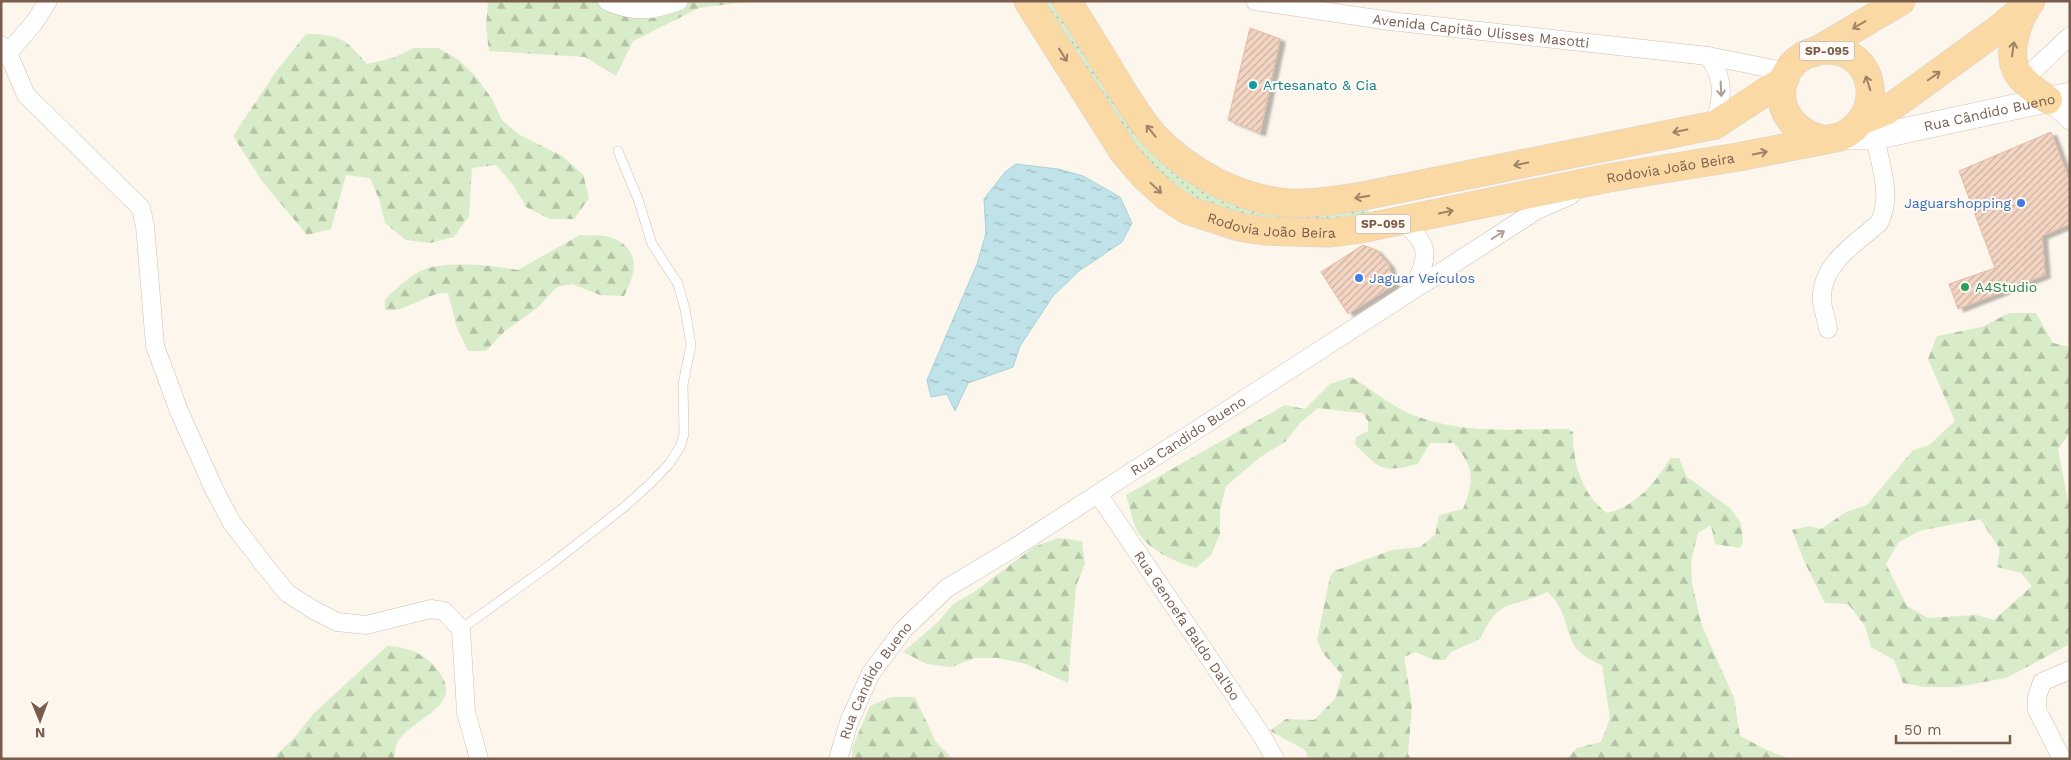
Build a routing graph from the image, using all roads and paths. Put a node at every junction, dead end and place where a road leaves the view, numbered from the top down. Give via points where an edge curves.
1 (48, 1) edge
2 (607, 1) edge
3 (679, 1) edge
4 (1028, 1) edge
5 (1067, 1) edge
6 (1255, 1) edge
7 (1901, 1) edge
8 (2031, 1) edge
9 (2070, 36) edge
10 (5, 49) edge
11 (1813, 53) junction
12 (1708, 56) junction
13 (1786, 75) junction
14 (2023, 80) junction
15 (2059, 97) edge
16 (2070, 121) edge
17 (1875, 123) junction
18 (1715, 125) junction
19 (1833, 139) junction
20 (618, 151) dead end
21 (1608, 178) junction
22 (1402, 221) junction
23 (1412, 289) junction
24 (1828, 329) dead end
25 (1098, 494) junction
26 (461, 629) junction
27 (2070, 670) edge
28 (480, 759) edge
29 (838, 759) edge
30 (1275, 759) edge
31 (2062, 759) edge

1 - 10 street via 34,23
2 - 3 street via 644,11
4 -> 22 main road, Rodovia João Beira / SP-095 via 1124,153 1145,177 1187,210 1240,227 1294,234 1330,233
18 -> 5 main road, Rodovia João Beira / SP-095 via 1363,196 1326,202 1287,203 1225,186 1202,174 1153,135
6 - 12 street, Avenida Capitão Ulisses Masotti via 1390,21
7 -> 11 main road, Rodovia João Beira / SP-095
14 -> 8 main road via 2013,65 2011,49
17 -> 8 main road, Rodovia João Beira / SP-095
9 - 14 street
10 - 26 street via 26,95 141,208 155,346 214,490 232,523 266,567 288,593 337,622 366,625 431,609 444,612
11 - 13 main road, Rodovia João Beira / SP-095 via 1803,57
17 -> 11 main road, SP-095 via 1868,78 1861,66 1839,52
12 - 13 street, Avenida Capitão Ulisses Masotti
12 -> 18 street via 1717,68 1722,86
13 - 18 main road, Rodovia João Beira / SP-095
13 - 19 main road via 1782,92 1783,107 1789,120 1811,137
14 - 15 main road
15 - 16 street
15 - 17 main road, Rua Cândido Bueno via 1909,130 1888,118
17 - 19 main road, Rodovia João Beira / SP-095
17 - 24 street via 1886,197 1884,214 1879,223 1830,266 1822,302
21 -> 19 main road, Rodovia João Beira / SP-095
20 - 26 lane via 652,244 678,284 685,309 691,345 683,384 684,434 680,448 651,483 623,508
22 -> 21 main road, Rodovia João Beira / SP-095
23 -> 21 street, Rua Candido Bueno via 1537,210
22 - 23 street via 1417,233 1424,249 1425,267
23 - 25 street, Rua Candido Bueno
25 - 29 street, Rua Candido Bueno via 947,588 904,629 871,673 849,722
25 - 30 street, Rua Genoefa Baldo Dal'bo
26 - 28 street via 466,712
27 - 31 street via 2042,682 2037,698 2037,710

